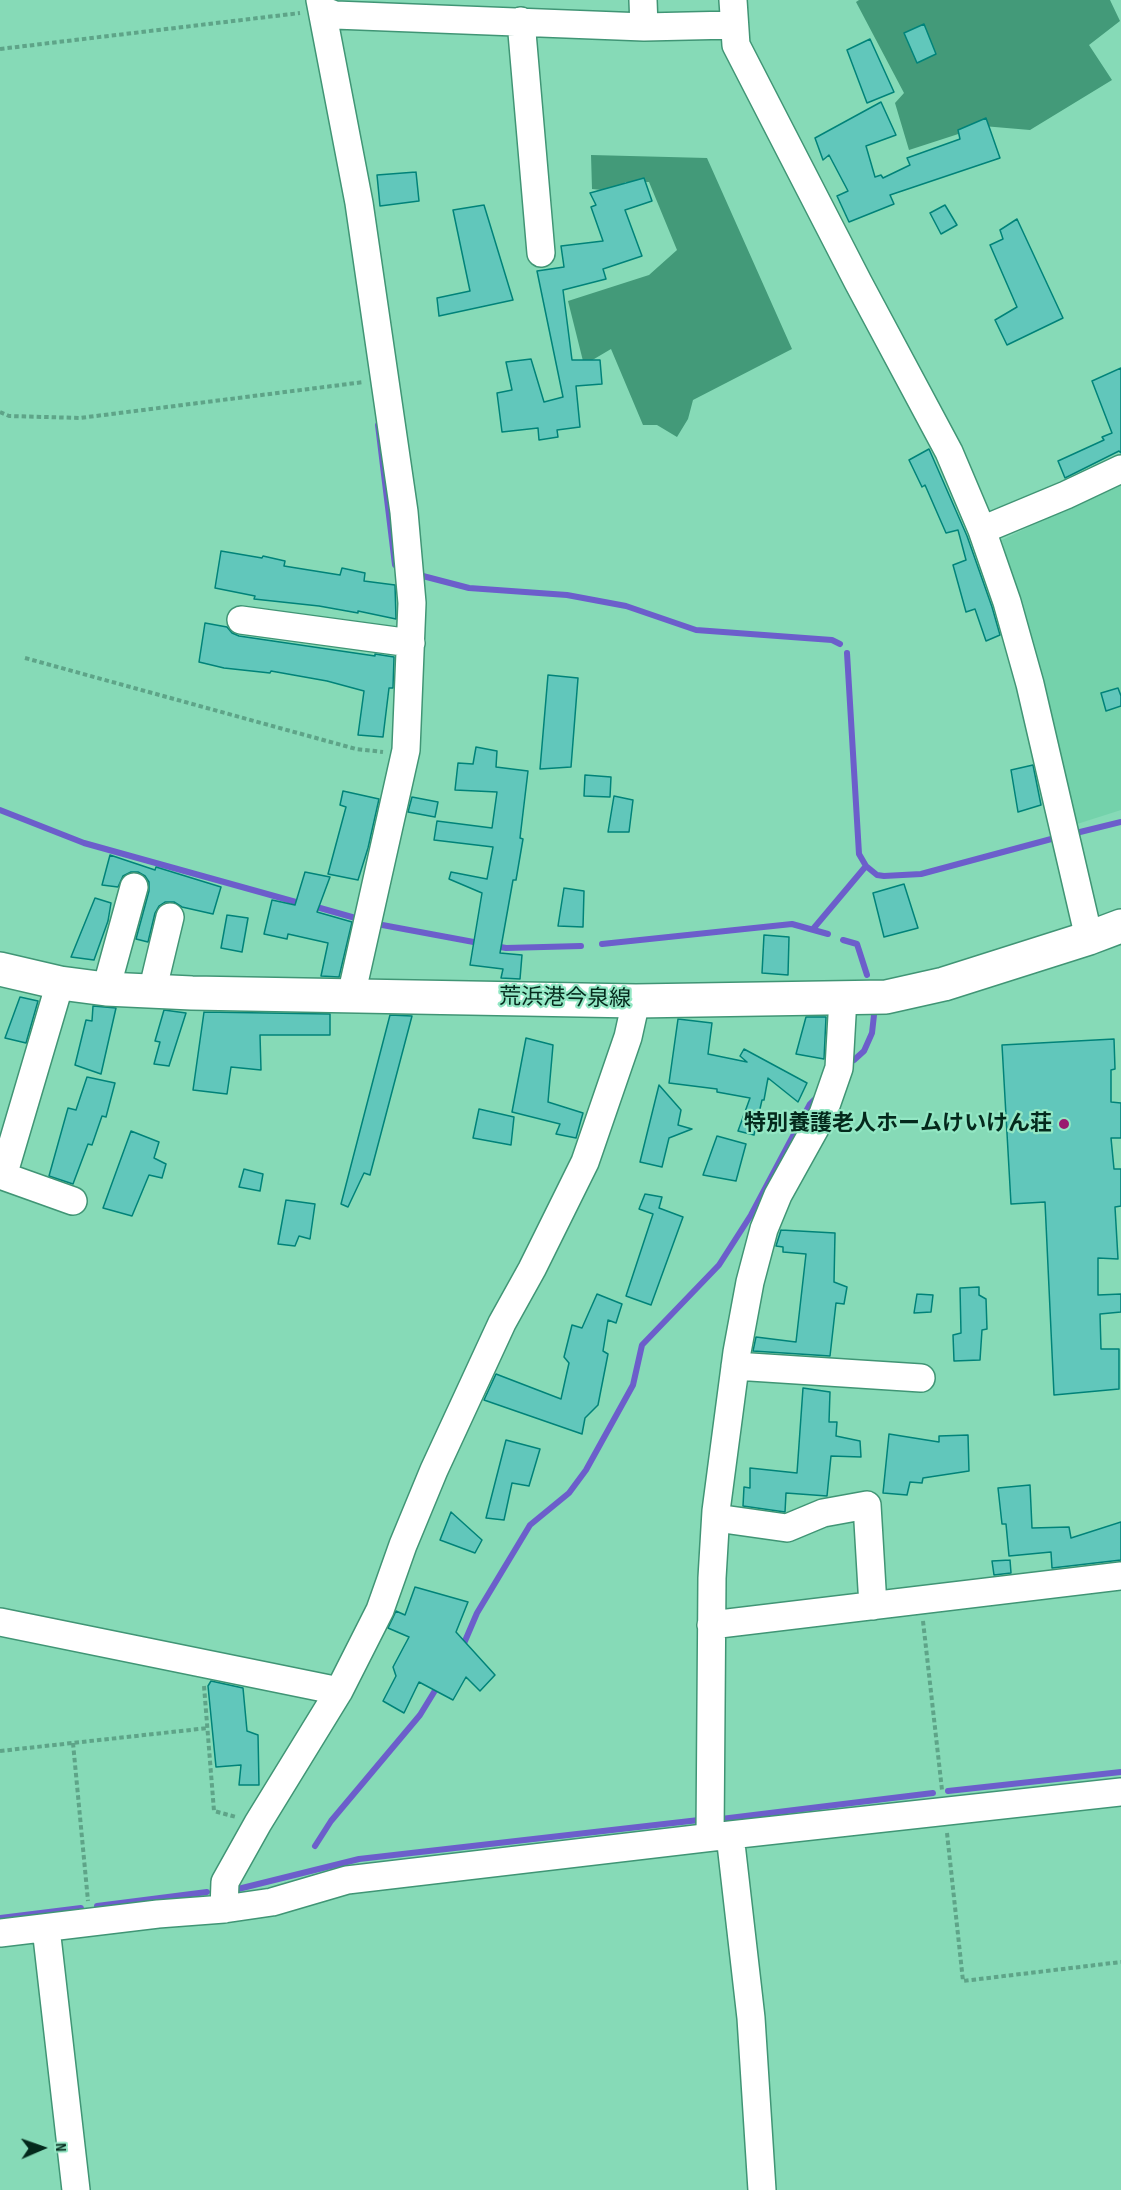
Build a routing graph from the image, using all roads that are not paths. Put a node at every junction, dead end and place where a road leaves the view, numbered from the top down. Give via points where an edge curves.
1 (643, 0) edge
2 (321, 5) edge
3 (733, 13) edge
4 (510, 14) edge
5 (644, 27) junction
6 (541, 253) dead end
7 (1121, 469) edge
8 (982, 530) junction
9 (241, 620) dead end
10 (411, 643) junction
11 (134, 887) dead end
12 (170, 917) dead end
13 (1121, 926) edge
14 (1089, 938) junction
15 (0, 969) edge
16 (60, 983) junction
17 (106, 989) junction
18 (152, 992) junction
19 (351, 996) junction
20 (843, 998) junction
21 (636, 1001) junction
22 (1, 1176) edge
23 (73, 1201) dead end
24 (735, 1366) junction
25 (921, 1378) dead end
26 (716, 1518) junction
27 (1121, 1576) edge
28 (873, 1606) junction
29 (0, 1622) edge
30 (711, 1625) junction
31 (339, 1691) junction
32 (1121, 1792) edge
33 (720, 1836) junction
34 (224, 1909) junction
35 (46, 1928) junction
36 (0, 1933) edge
37 (76, 2190) edge
38 (762, 2190) edge

1 - 5 street
2 - 4 street via 335,15
2 - 10 street via 359,203 386,379 410,560
3 - 5 street
3 - 8 street via 736,45 949,453
4 - 5 street
4 - 6 street
7 - 8 street
8 - 14 street via 1030,684
9 - 10 street
10 - 19 street via 405,755
11 - 17 street
12 - 18 street
13 - 14 main road, 荒浜港今泉線
14 - 20 main road, 荒浜港今泉線 via 918,991 886,997
15 - 16 main road, 荒浜港今泉線
16 - 17 main road, 荒浜港今泉線
16 - 22 street
17 - 18 main road, 荒浜港今泉線
18 - 19 main road, 荒浜港今泉線
19 - 21 main road, 荒浜港今泉線
20 - 21 main road, 荒浜港今泉線
20 - 24 street via 839,1068 823,1114 778,1195 764,1229
21 - 31 street via 628,1037 585,1162 502,1323 434,1470 380,1610
22 - 23 street
24 - 25 street
24 - 26 street
26 - 28 street via 787,1527 823,1513 867,1505
26 - 30 street
27 - 28 street
28 - 30 street
29 - 31 street
30 - 33 street
31 - 34 street via 225,1882
32 - 33 street
33 - 34 street via 347,1880 272,1902
33 - 38 street via 751,2018
34 - 35 street
35 - 36 street
35 - 37 street

